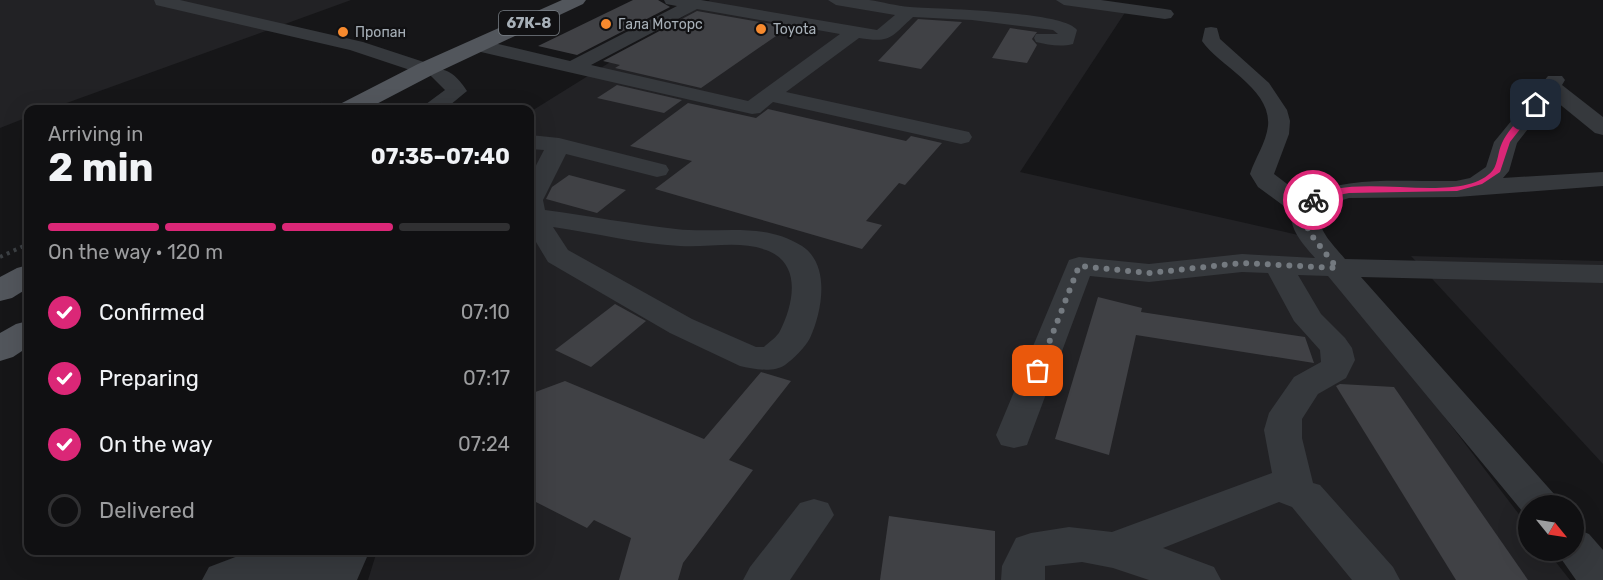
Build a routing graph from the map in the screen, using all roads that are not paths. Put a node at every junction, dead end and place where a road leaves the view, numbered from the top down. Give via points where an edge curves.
1 (577, 0) edge
2 (672, 0) edge
3 (836, 0) edge
4 (1064, 0) edge
5 (162, 1) edge
6 (867, 2) edge
7 (702, 3) edge
8 (1165, 14) dead end
9 (905, 16) junction
10 (951, 26) dead end
11 (856, 31) junction
12 (1212, 32) dead end
13 (1043, 38) dead end
14 (481, 46) junction
15 (573, 67) junction
16 (432, 71) junction
17 (769, 95) junction
18 (357, 105) edge
19 (397, 105) edge
20 (437, 105) edge
21 (1603, 128) edge
22 (961, 137) dead end
23 (534, 142) edge
24 (559, 145) junction
25 (657, 170) dead end
26 (1603, 179) edge
27 (1457, 189) junction
28 (534, 192) edge
29 (1306, 210) junction
30 (534, 216) edge
31 (534, 218) edge
32 (1278, 265) junction
33 (1337, 268) junction
34 (1603, 274) edge
35 (24, 277) edge
36 (0, 291) edge
37 (1014, 435) dead end
38 (1296, 491) junction
39 (1532, 495) edge
40 (814, 515) dead end
41 (1111, 551) junction
42 (347, 555) edge
43 (1584, 558) edge
44 (224, 580) edge
45 (765, 580) edge
46 (1023, 580) edge
47 (1199, 580) edge
48 (1378, 580) edge
49 (1602, 580) edge

1 - 14 main road, 67К-8
2 - 7 lane
3 - 6 lane
4 - 8 lane
5 - 16 lane via 356,46
6 - 9 lane
7 - 11 lane
7 - 15 lane
9 - 10 lane
9 - 11 lane via 881,36
9 - 13 lane via 972,15 1068,30 1067,39
11 - 17 lane
12 - 29 lane via 1211,41 1257,82 1276,110 1279,122 1262,174 1267,183
14 - 15 lane
14 - 16 main road, 67К-8
15 - 17 lane via 752,108
16 - 18 main road, 67К-8
16 - 19 main road, 67К-8
16 - 20 lane via 458,91
17 - 22 lane
21 - 27 lane via 1553,83 1506,142 1497,171 1479,183
23 - 24 lane
24 - 25 lane
24 - 28 lane
26 - 27 lane
27 - 29 lane via 1349,190 1308,203
29 - 33 lane via 1309,232
30 - 31 lane via 679,238 749,237 777,244 794,253 802,264 807,298 802,320 794,338 777,356 759,360 681,326 558,256
32 - 33 lane
32 - 37 lane via 1242,263 1149,273 1079,266
32 - 38 lane via 1314,327 1337,352 1336,366 1328,375 1312,380 1297,395 1282,424
33 - 34 lane
33 - 39 lane
35 - 36 main road
38 - 41 lane via 1267,489
38 - 48 lane via 1306,496
40 - 45 lane
41 - 46 lane via 1083,545 1031,551 1023,566
41 - 47 lane
42 - 44 lane via 340,571 238,574
43 - 49 lane

